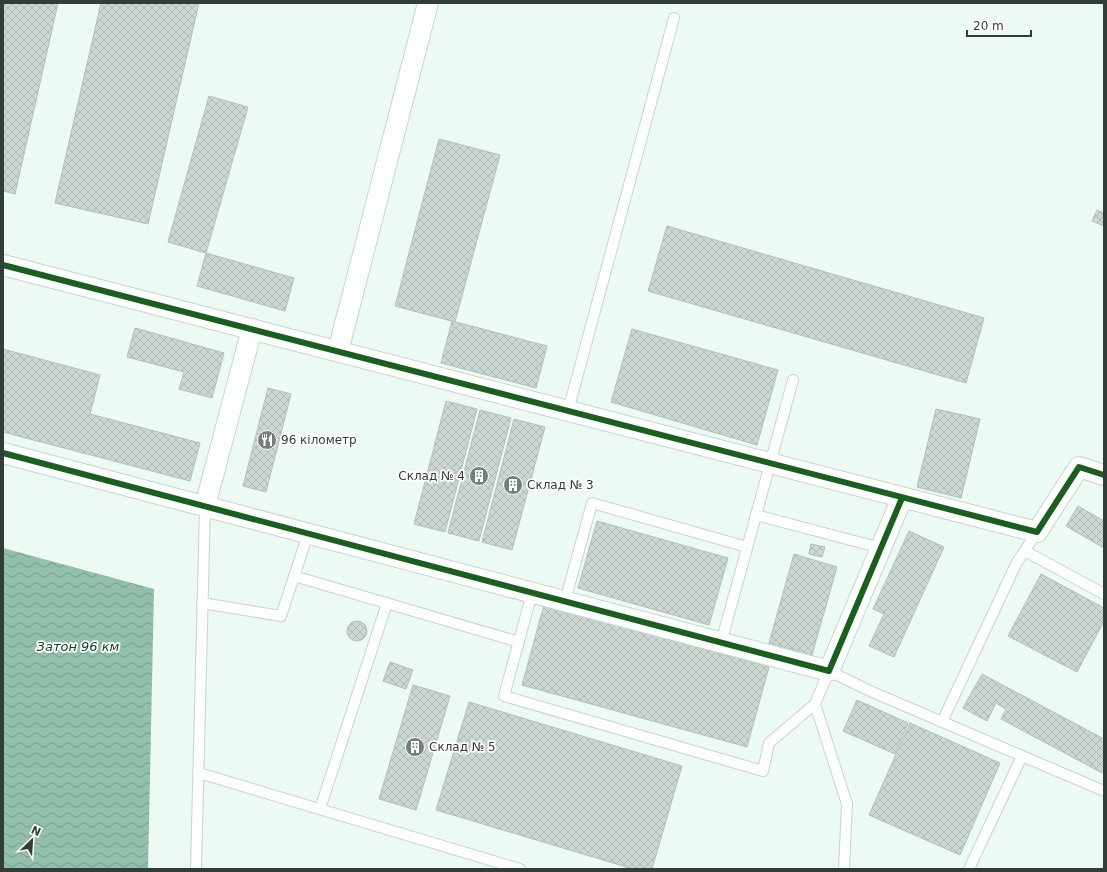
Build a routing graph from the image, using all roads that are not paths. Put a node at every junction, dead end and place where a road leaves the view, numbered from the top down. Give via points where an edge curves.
1 (428, 3) edge
2 (674, 18) dead end
3 (3, 265) edge
4 (252, 329) junction
5 (338, 352) junction
6 (793, 380) dead end
7 (568, 411) junction
8 (3, 453) edge
9 (770, 463) junction
10 (1104, 475) edge
11 (902, 498) junction
12 (205, 506) junction
13 (756, 515) junction
14 (1037, 532) junction
15 (308, 534) junction
16 (747, 547) junction
17 (881, 548) junction
18 (1025, 551) junction
19 (294, 576) junction
20 (532, 593) junction
21 (1104, 594) edge
22 (565, 602) junction
23 (202, 603) junction
24 (387, 603) junction
25 (519, 642) junction
26 (721, 643) junction
27 (829, 671) junction
28 (815, 704) junction
29 (942, 722) junction
30 (1022, 756) junction
31 (199, 772) junction
32 (1104, 791) edge
33 (320, 809) junction
34 (196, 869) edge
35 (520, 869) edge
36 (844, 869) edge
37 (969, 869) edge

1 - 5 street
2 - 7 lane
3 - 4 street
4 - 5 street
4 - 12 street
5 - 7 street
6 - 9 lane
7 - 9 street
8 - 12 street
9 - 11 street
9 - 13 lane
10 - 14 street via 1079,467
11 - 14 street
11 - 17 street
12 - 15 street
12 - 23 lane
13 - 16 lane
13 - 17 lane
14 - 18 lane
15 - 19 lane
15 - 20 street
16 - 22 lane via 592,503
16 - 26 lane
17 - 27 street
18 - 21 lane
18 - 29 lane via 1013,571
19 - 23 lane via 281,616
19 - 24 lane
20 - 22 street
20 - 25 lane
22 - 26 street
23 - 31 lane
24 - 25 lane
24 - 33 lane
25 - 28 lane via 504,696 763,771 769,743
26 - 27 street
27 - 28 lane
27 - 29 lane
28 - 36 lane via 847,804
29 - 30 lane
30 - 32 lane
30 - 37 lane
31 - 33 lane
31 - 34 lane
33 - 35 lane

